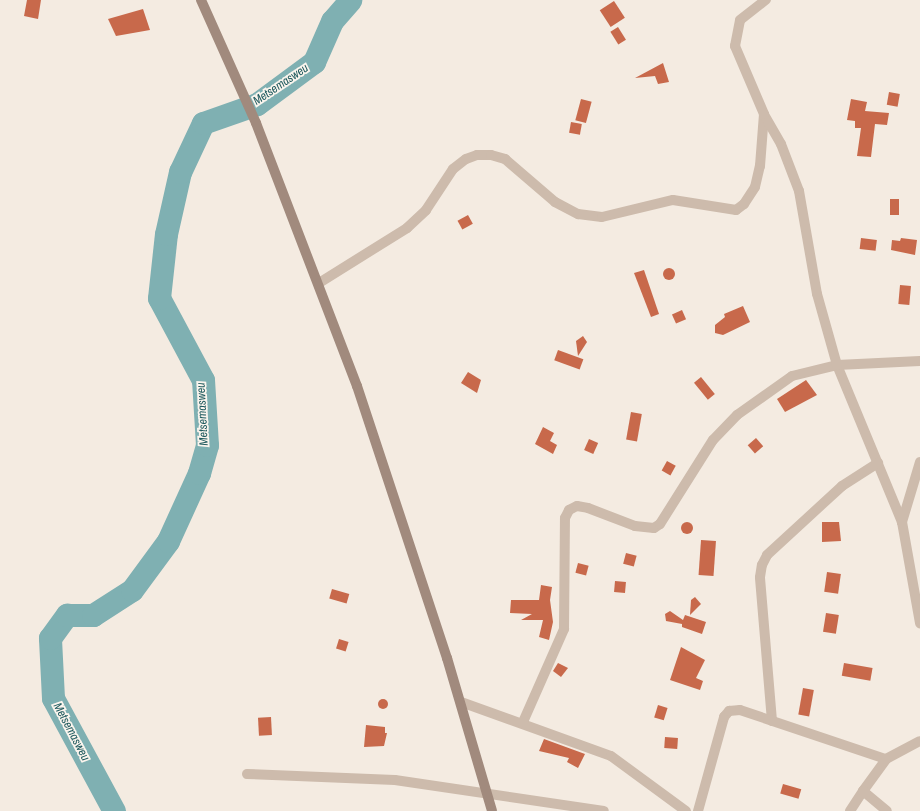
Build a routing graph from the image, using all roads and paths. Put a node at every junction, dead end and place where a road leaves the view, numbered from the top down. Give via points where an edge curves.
1 (201, 0) edge
2 (766, 0) edge
3 (764, 114) junction
4 (318, 283) junction
5 (920, 361) edge
6 (837, 365) junction
7 (920, 462) edge
8 (878, 463) junction
9 (902, 522) junction
10 (920, 623) edge
11 (461, 702) junction
12 (772, 721) junction
13 (523, 722) junction
14 (920, 741) edge
15 (886, 759) junction
16 (247, 774) dead end
17 (863, 791) junction
18 (488, 794) junction
19 (492, 811) edge
20 (604, 811) edge
21 (686, 811) edge
22 (698, 811) edge
23 (850, 811) edge
24 (887, 811) edge

1 - 4 street via 256,123
2 - 3 street via 750,9 740,20 734,46
3 - 4 street via 760,166 754,187 744,204 736,210 673,200 602,217 578,214 555,202 505,159 477,155 466,159 453,169 426,210 407,228
3 - 6 street via 781,144 799,191 817,294
4 - 11 street via 357,386
5 - 6 street
6 - 8 street
6 - 13 street via 792,376 737,415 713,440 660,524 654,528 635,526 588,508 577,506 569,510 565,518 564,629
7 - 9 street
8 - 9 street
8 - 12 street via 842,486 767,555 762,565 760,577
9 - 10 street
11 - 13 street
11 - 18 street
12 - 15 street
12 - 22 street via 740,710 729,711 724,717
13 - 21 street via 611,756
14 - 15 street
15 - 17 street
16 - 18 street via 396,780
17 - 23 street
17 - 24 street
18 - 19 street
18 - 20 street

